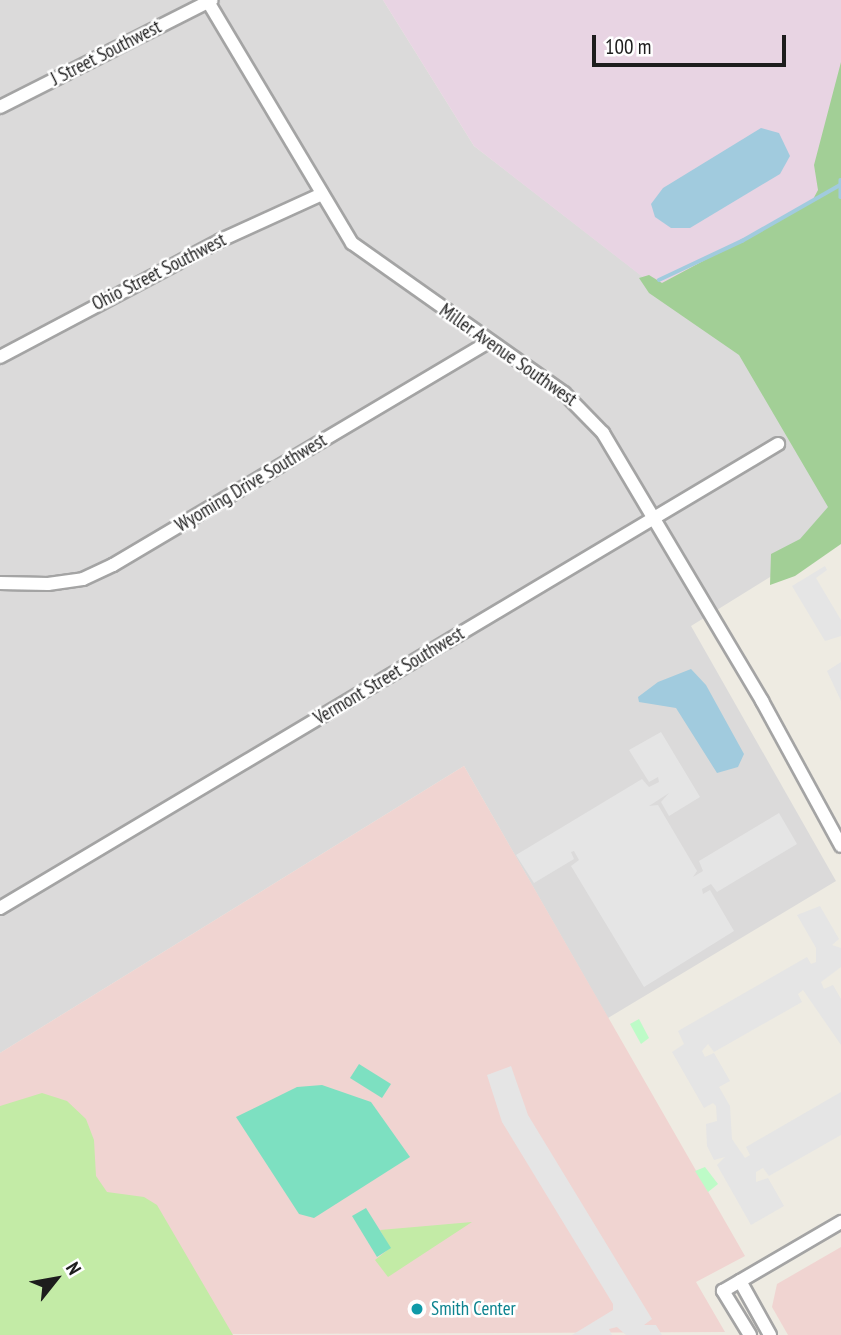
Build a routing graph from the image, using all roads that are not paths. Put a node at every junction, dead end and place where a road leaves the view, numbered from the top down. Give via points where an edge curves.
1 (209, 1) edge
2 (0, 107) edge
3 (321, 194) junction
4 (489, 342) junction
5 (0, 357) edge
6 (778, 444) dead end
7 (654, 517) junction
8 (0, 583) edge
9 (841, 846) edge
10 (0, 908) edge
11 (841, 1222) edge
12 (740, 1281) junction
13 (750, 1335) edge
14 (770, 1335) edge

1 - 2 street, J Street Southwest
1 - 3 street, Miller Avenue Southwest
3 - 4 street, Miller Avenue Southwest via 352,243
3 - 5 street, Ohio Street Southwest via 209,246
4 - 7 street, Miller Avenue Southwest via 585,410
4 - 8 street, Wyoming Drive Southwest via 113,565 83,579
6 - 7 street, Vermont Street Southwest
7 - 9 street, Miller Avenue Southwest
7 - 10 street, Vermont Street Southwest
11 - 12 street
12 - 13 street via 723,1291
12 - 14 street

